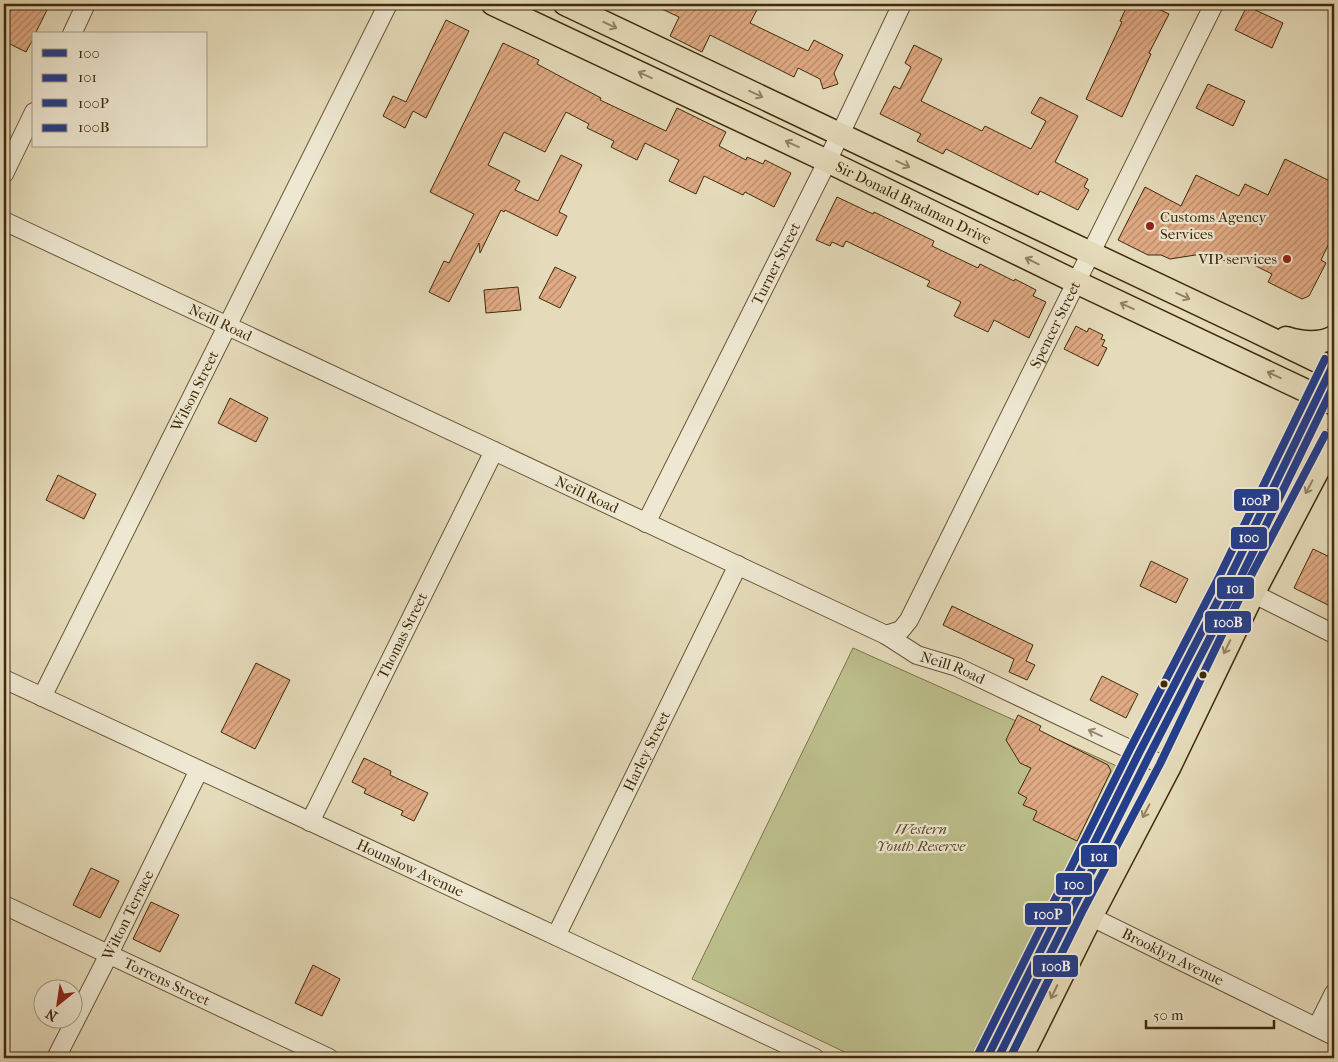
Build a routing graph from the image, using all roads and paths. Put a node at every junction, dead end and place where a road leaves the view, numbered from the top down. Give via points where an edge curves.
1 (86, 4) edge
2 (388, 4) edge
3 (492, 4) edge
4 (566, 4) edge
5 (902, 4) edge
6 (1214, 4) edge
7 (73, 32) edge
8 (32, 116) edge
9 (840, 134) junction
10 (827, 161) junction
11 (4, 174) edge
12 (4, 221) edge
13 (1091, 253) junction
14 (1076, 282) junction
15 (228, 326) junction
16 (1249, 328) junction
17 (1334, 337) edge
18 (1333, 367) edge
19 (1326, 400) edge
20 (1334, 442) edge
21 (494, 452) junction
22 (646, 523) junction
23 (738, 565) junction
24 (1228, 581) junction
25 (1253, 594) junction
26 (1334, 634) edge
27 (886, 635) junction
28 (4, 679) edge
29 (42, 697) junction
30 (1139, 754) junction
31 (1169, 768) junction
32 (199, 770) junction
33 (310, 822) junction
34 (1065, 904) junction
35 (4, 905) edge
36 (1091, 917) junction
37 (556, 936) junction
38 (109, 954) junction
39 (1334, 993) edge
40 (1317, 1027) junction
41 (1334, 1036) edge
42 (56, 1058) edge
43 (329, 1058) edge
44 (815, 1058) edge
45 (987, 1058) edge
46 (1021, 1058) edge

1 - 7 street
2 - 15 street, Wilson Street
10 -> 3 main road, Sir Donald Bradman Drive
4 -> 9 main road, Sir Donald Bradman Drive
5 - 9 street, Turner Street
6 - 13 street, Spencer Street
8 - 11 street
9 - 10 street, Turner Street
9 -> 13 main road, Sir Donald Bradman Drive
14 -> 10 main road, Sir Donald Bradman Drive
10 - 22 street, Turner Street
12 - 15 street, Neill Road
13 - 14 street, Spencer Street
13 -> 16 main road, Sir Donald Bradman Drive
19 -> 14 main road, Sir Donald Bradman Drive
14 - 27 street, Spencer Street via 909,620 900,630
15 - 21 street, Neill Road
15 - 29 street, Wilson Street
16 - 17 main road via 1300,342 1324,342
16 - 18 main road, Sir Donald Bradman Drive
18 - 19 main road
19 - 24 main road
20 -> 25 main road
21 - 22 street, Neill Road
21 - 33 street, Thomas Street
22 - 23 street, Neill Road
23 - 27 street, Neill Road
23 - 37 street, Harley Street
24 - 25 street
24 - 30 main road
25 - 26 street
25 -> 31 main road
30 -> 27 street, Neill Road via 957,667 917,655
28 - 29 street, Hounslow Avenue
29 - 32 street, Hounslow Avenue
30 - 31 street, Neill Road
30 - 34 main road
31 -> 36 main road
32 - 33 street, Hounslow Avenue
32 - 38 street, Wilton Terrace
33 - 37 street, Hounslow Avenue
34 - 36 street, Brooklyn Avenue
34 - 45 main road
35 - 38 street, Torrens Street
36 - 40 street, Brooklyn Avenue
36 -> 46 main road
37 - 44 street, Hounslow Avenue
38 - 42 street, Wilton Terrace
38 - 43 street, Torrens Street
39 - 40 street
40 - 41 street, Brooklyn Avenue

